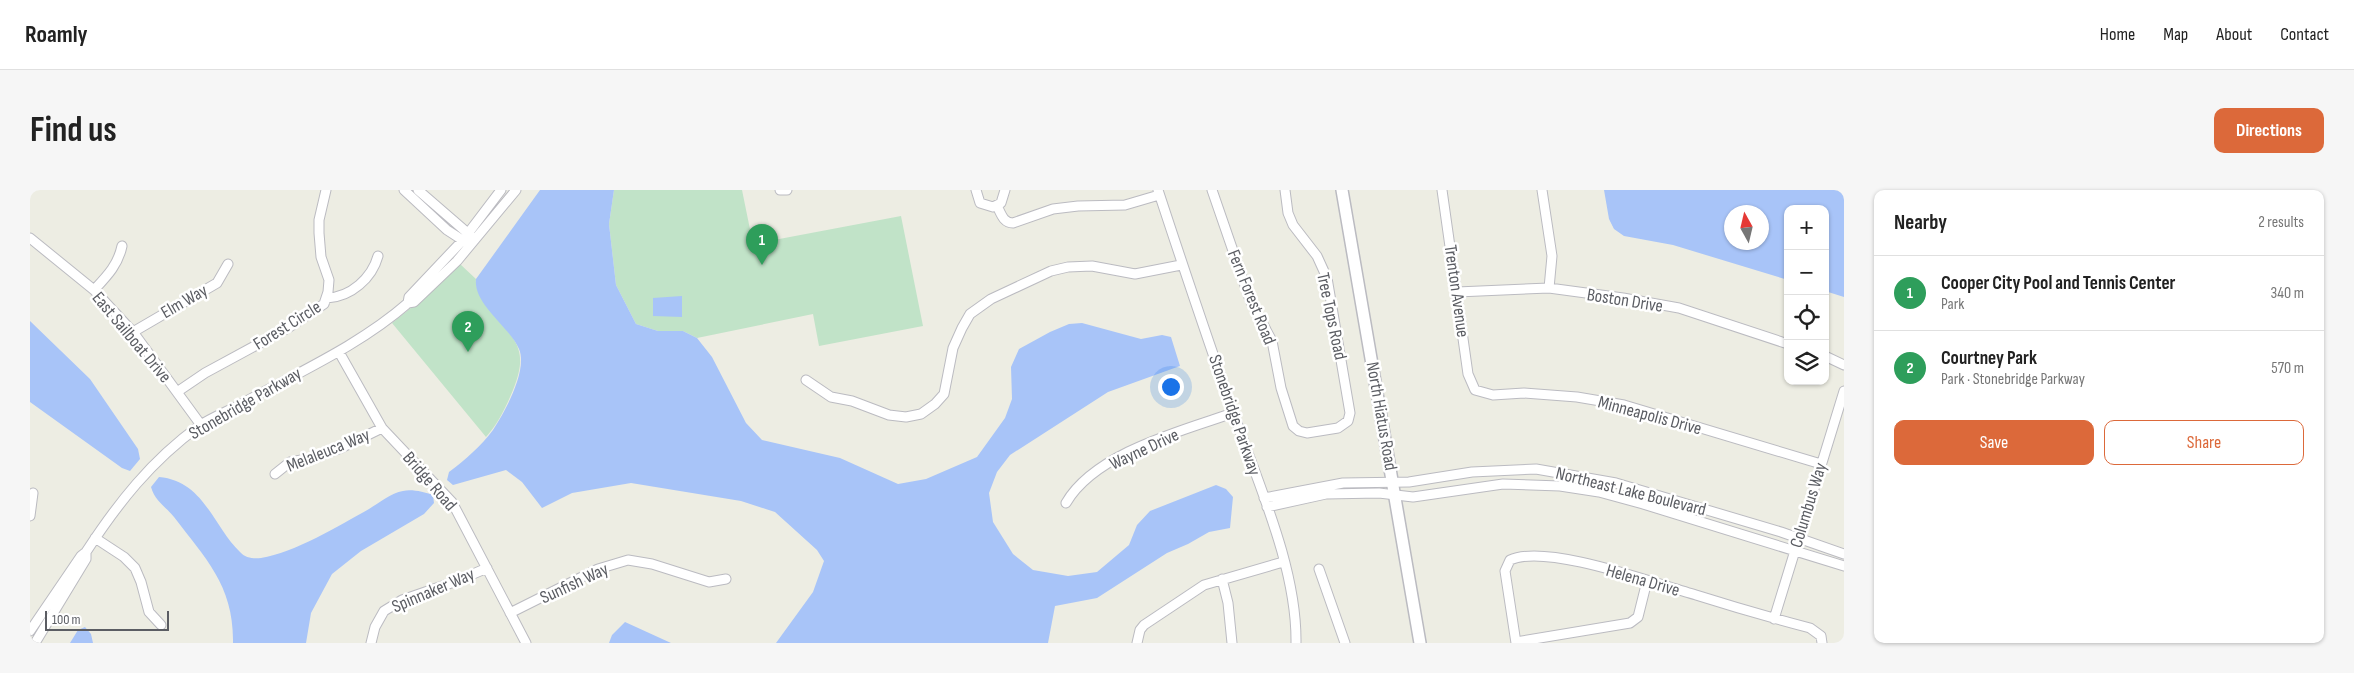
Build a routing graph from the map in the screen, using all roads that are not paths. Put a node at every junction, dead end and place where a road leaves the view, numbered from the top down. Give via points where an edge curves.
1 (326, 190) edge
2 (404, 190) edge
3 (418, 190) edge
4 (489, 190) edge
5 (516, 190) edge
6 (780, 190) edge
7 (787, 190) edge
8 (976, 190) edge
9 (1005, 190) edge
10 (1212, 190) edge
11 (1284, 190) edge
12 (1342, 190) edge
13 (1442, 190) edge
14 (1542, 190) edge
15 (500, 191) edge
16 (1158, 192) edge
17 (508, 200) junction
18 (997, 206) junction
19 (30, 238) edge
20 (469, 239) junction
21 (122, 246) dead end
22 (378, 256) dead end
23 (228, 264) dead end
24 (1181, 264) junction
25 (1549, 288) junction
26 (94, 290) junction
27 (1457, 292) junction
28 (327, 298) junction
29 (133, 332) junction
30 (1784, 343) edge
31 (339, 352) junction
32 (1829, 358) edge
33 (1844, 365) edge
34 (806, 380) dead end
35 (1475, 390) joint
36 (1844, 391) edge
37 (177, 392) junction
38 (1233, 413) junction
39 (1348, 421) joint
40 (201, 425) junction
41 (382, 428) junction
42 (1821, 464) junction
43 (1501, 469) junction
44 (275, 474) dead end
45 (1393, 483) junction
46 (1503, 484) junction
47 (33, 493) dead end
48 (1396, 496) junction
49 (1264, 498) junction
50 (1066, 503) dead end
51 (1268, 507) junction
52 (30, 516) edge
53 (95, 538) junction
54 (1798, 538) junction
55 (1795, 549) junction
56 (1844, 554) edge
57 (1283, 562) junction
58 (1844, 566) edge
59 (487, 568) junction
60 (1320, 569) dead end
61 (726, 579) dead end
62 (1222, 579) junction
63 (1647, 581) junction
64 (510, 613) junction
65 (1774, 619) junction
66 (161, 625) dead end
67 (33, 636) edge
68 (1516, 642) edge
69 (372, 643) edge
70 (526, 643) edge
71 (1137, 643) edge
72 (1232, 643) edge
73 (1296, 643) edge
74 (1345, 643) edge
75 (1420, 643) edge
76 (1822, 643) edge

1 - 28 street, Forest Circle via 319,233 328,280
2 - 20 street via 447,230
3 - 20 street
4 - 15 street via 494,194
5 - 17 street, Stonebridge Parkway
6 - 7 street
8 - 18 street via 977,199 983,206
9 - 18 street via 1004,198
10 - 39 street, Fern Forest Road via 1250,300 1272,341 1292,422 1299,431 1307,433 1338,428
11 - 39 street, Tree Tops Road via 1293,224 1317,256 1327,278 1349,407
12 - 45 street, North Hiatus Road
13 - 27 street, Trenton Avenue
14 - 25 street via 1552,256
15 - 17 street
15 - 20 street, Stonebridge Parkway
16 - 18 street via 1124,205 1059,208 1013,223 1003,218
16 - 24 street, Stonebridge Parkway
17 - 20 street, Stonebridge Parkway
19 - 26 street, East Sailboat Drive
20 - 31 street, Stonebridge Parkway via 409,297 408,303 380,326
21 - 26 street via 113,270
22 - 28 street via 374,270 366,278 345,294
23 - 29 street, Elm Way via 217,282
24 - 34 street via 1135,274 1092,266 1068,267 1051,271 991,298 970,314 953,348 944,394 921,414 906,417 889,415 831,397
24 - 38 street, Stonebridge Parkway
25 - 27 street, Boston Drive
25 - 30 street, Boston Drive via 1679,308
26 - 29 street, East Sailboat Drive
27 - 35 street, Trenton Avenue via 1468,374
28 - 37 street, Forest Circle via 320,309
29 - 37 street, East Sailboat Drive
31 - 40 street, Stonebridge Parkway
31 - 41 street, Bridge Road
32 - 33 street
35 - 42 street, Minneapolis Drive via 1493,395 1577,397 1624,405
36 - 42 street, Columbus Way
37 - 40 street, East Sailboat Drive
38 - 49 street, Stonebridge Parkway
38 - 50 street, Wayne Drive via 1151,442 1114,461 1086,479
40 - 53 street, Stonebridge Parkway via 133,486
41 - 44 street, Melaleuca Way via 342,448 290,462
41 - 59 street, Bridge Road via 452,502
42 - 54 street, Columbus Way
43 - 45 street, Northeast Lake Boulevard
43 - 46 street
43 - 54 street, Northeast Lake Boulevard via 1536,469 1616,483
45 - 48 street, North Hiatus Road
45 - 49 street, Northeast Lake Boulevard via 1333,484
46 - 48 street, Northeast Lake Boulevard via 1413,497
46 - 55 street, Northeast Lake Boulevard via 1599,492
47 - 52 street
48 - 51 street, Northeast Lake Boulevard via 1379,493 1326,494
48 - 75 street, North Hiatus Road
49 - 51 street, Stonebridge Parkway
51 - 57 street, Stonebridge Parkway
53 - 66 street via 135,568 149,612
53 - 67 street, Stonebridge Parkway via 86,552 86,559
54 - 55 street, Columbus Way
54 - 56 street, Northeast Lake Boulevard
55 - 58 street, Northeast Lake Boulevard
55 - 65 street, Columbus Way
57 - 62 street
57 - 73 street, Stonebridge Parkway via 1294,609
59 - 64 street, Bridge Road
59 - 69 street, Spinnaker Way via 402,600 384,612 375,628
60 - 74 street
61 - 64 street, Sunfish Way via 709,582 628,560 598,569
62 - 71 street via 1204,585 1165,610 1140,630
62 - 72 street
63 - 65 street, Helena Drive
63 - 68 street via 1638,617 1630,623
63 - 68 street, Helena Drive via 1565,559 1525,555 1510,560 1505,571
64 - 70 street, Bridge Road
65 - 76 street, Helena Drive via 1810,628 1821,636

